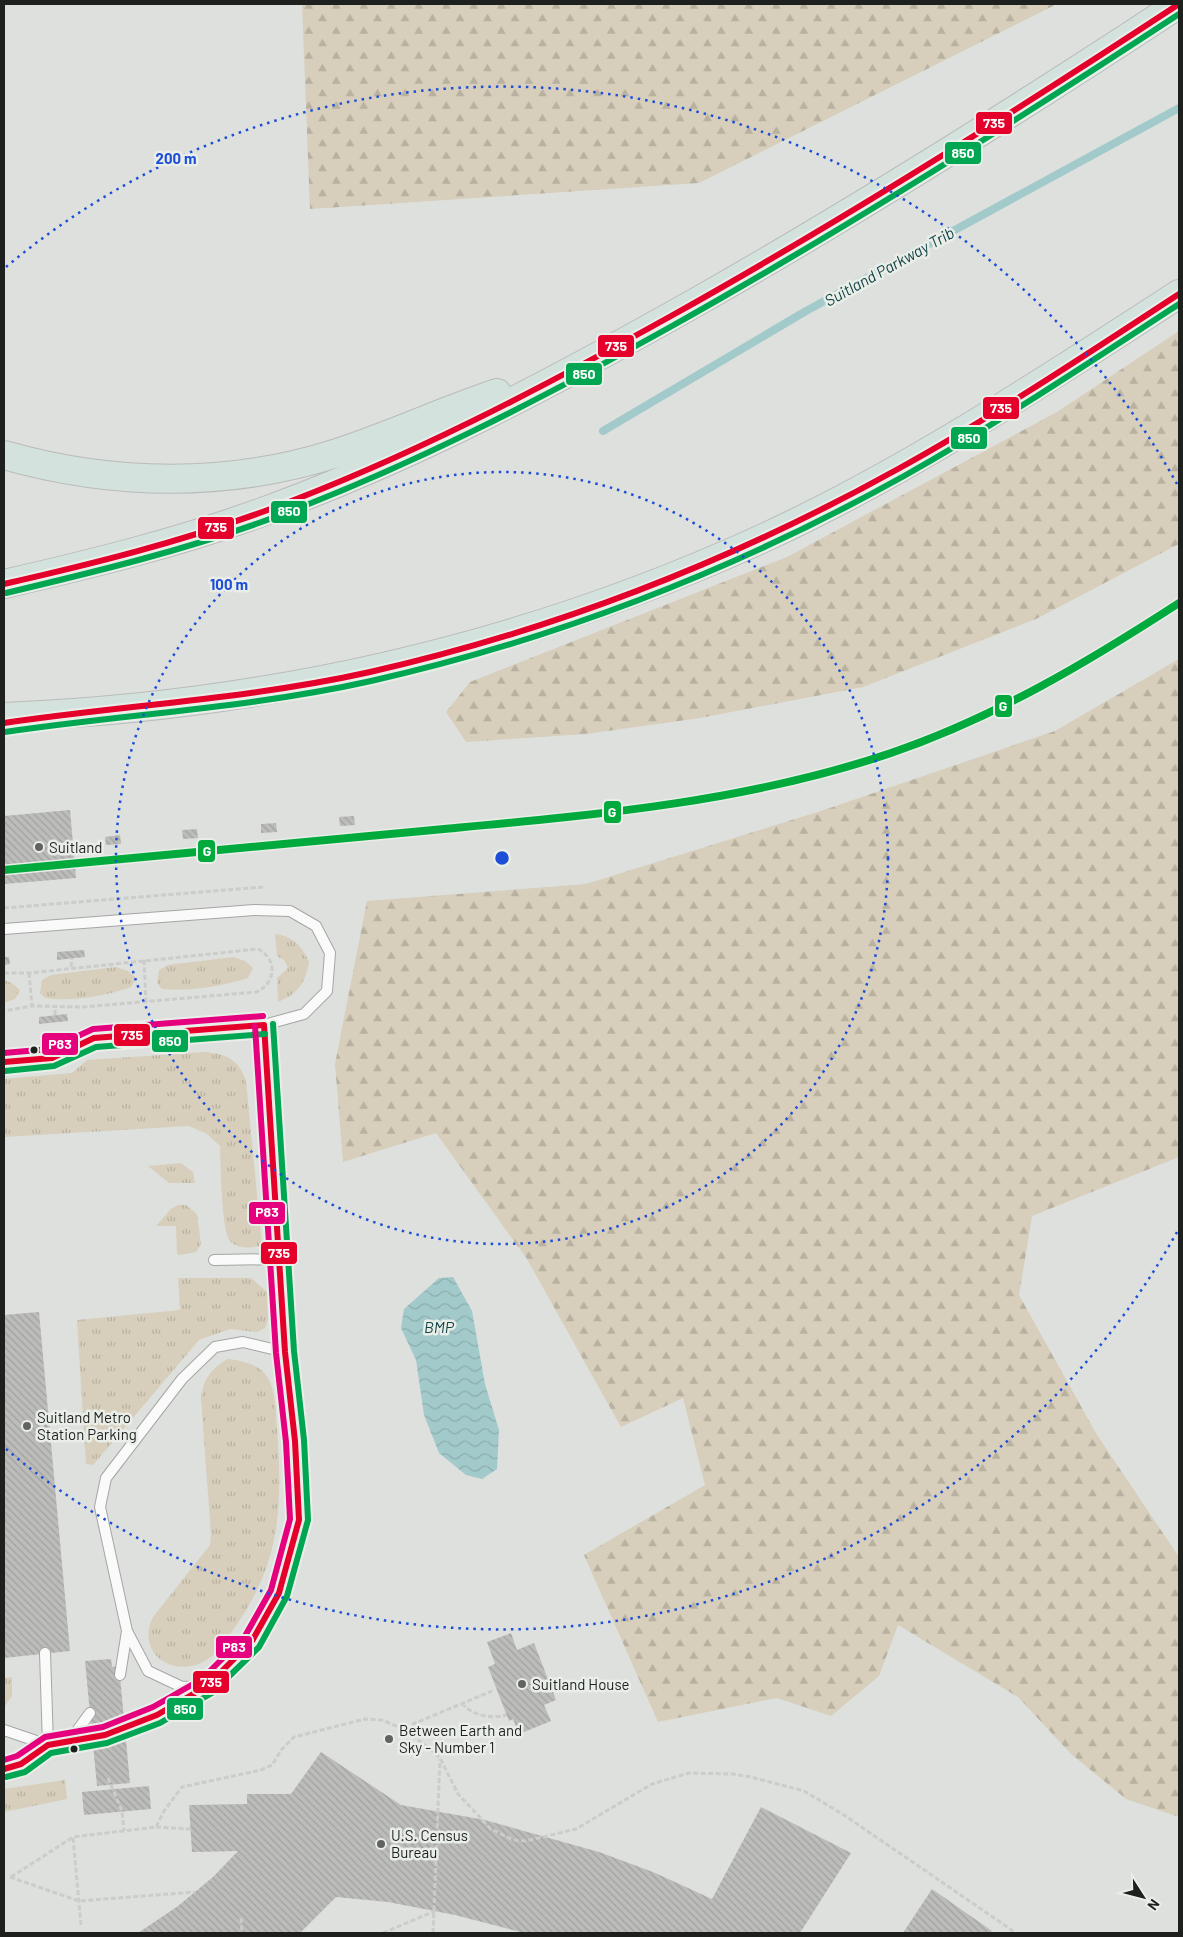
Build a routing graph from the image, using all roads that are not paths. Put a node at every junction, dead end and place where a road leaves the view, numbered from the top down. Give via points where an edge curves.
1 (1179, 4) edge
2 (1179, 294) edge
3 (580, 366) junction
4 (4, 455) edge
5 (4, 584) edge
6 (60, 714) junction
7 (4, 717) edge
8 (4, 723) edge
9 (4, 929) edge
10 (264, 1025) junction
11 (4, 1062) edge
12 (280, 1259) junction
13 (214, 1260) dead end
14 (285, 1352) junction
15 (127, 1631) junction
16 (45, 1653) dead end
17 (120, 1675) dead end
18 (207, 1686) junction
19 (90, 1714) dead end
20 (125, 1726) dead end
21 (4, 1730) edge
22 (92, 1738) dead end
23 (71, 1740) junction
24 (48, 1744) junction
25 (4, 1769) edge

1 - 3 highway via 903,182
2 - 6 highway via 1020,396 897,469 770,535 644,588 506,636 371,671 173,705
3 - 4 highway via 447,409 305,463 243,474 178,479 118,477 61,469
3 - 5 highway via 458,428 266,510 132,553
6 - 7 highway
6 - 8 highway
9 - 10 lane via 254,910 290,911 316,926 330,953 326,991 304,1014
10 - 11 lane via 94,1038 52,1058
10 - 12 lane
12 - 13 lane
12 - 14 lane
14 - 15 lane via 243,1342 215,1348 182,1380 106,1478 100,1506
14 - 18 lane via 295,1441 299,1520 279,1593 252,1641
15 - 17 lane
15 - 18 lane via 148,1671 182,1687
16 - 24 lane
18 - 20 lane via 157,1714
19 - 23 lane
21 - 24 lane
22 - 23 lane
23 - 24 lane
24 - 25 lane via 21,1764

